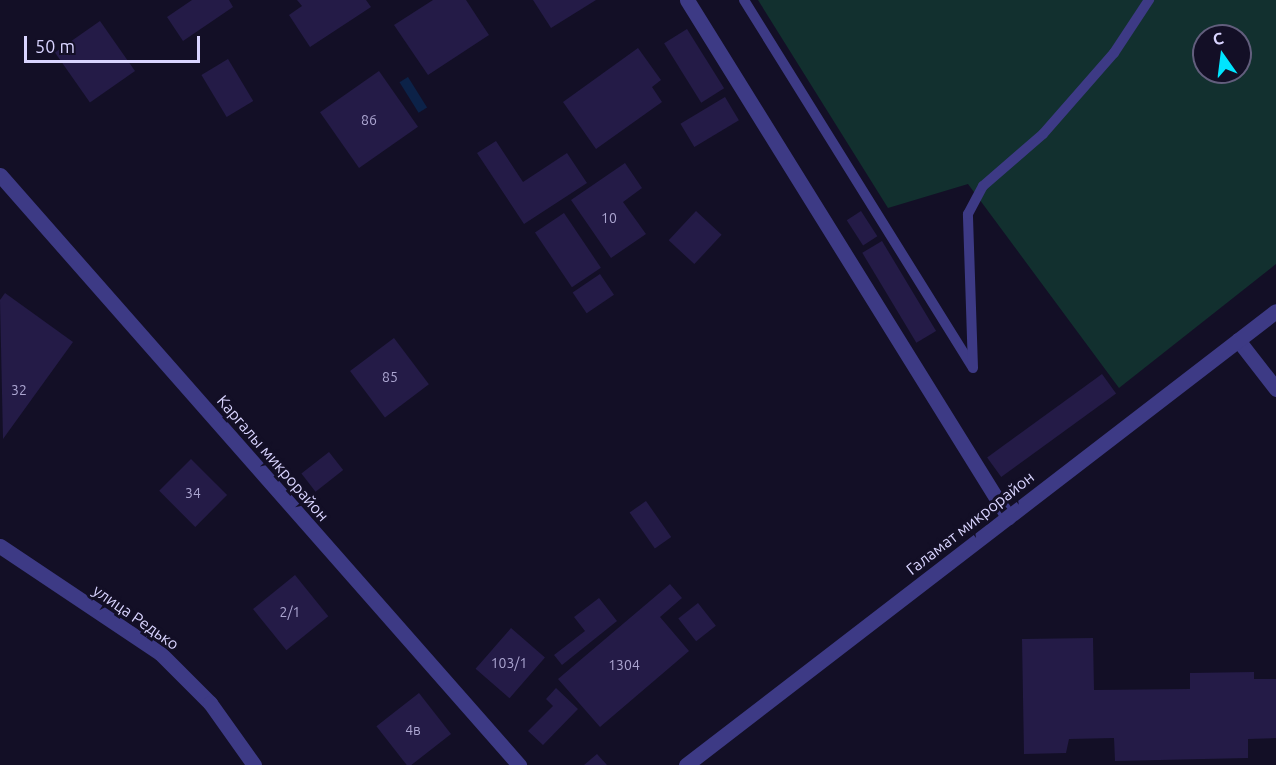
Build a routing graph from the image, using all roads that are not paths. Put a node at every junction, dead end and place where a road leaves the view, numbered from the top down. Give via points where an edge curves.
1 (687, 0) edge
2 (744, 0) edge
3 (1149, 0) edge
4 (0, 175) edge
5 (1276, 311) edge
6 (1238, 340) junction
7 (1276, 389) edge
8 (1008, 517) junction
9 (0, 546) edge
10 (254, 765) edge
11 (519, 765) edge
12 (686, 765) edge

1 - 8 street
2 - 3 lane via 973,368 968,214 983,186 1043,134 1114,53
4 - 11 street, Каргалы микрорайон
5 - 6 street, Галамат микрорайон
6 - 7 street
6 - 8 street, Галамат микрорайон
8 - 12 street, Галамат микрорайон
9 - 10 street, улица Редько via 160,652 210,703

